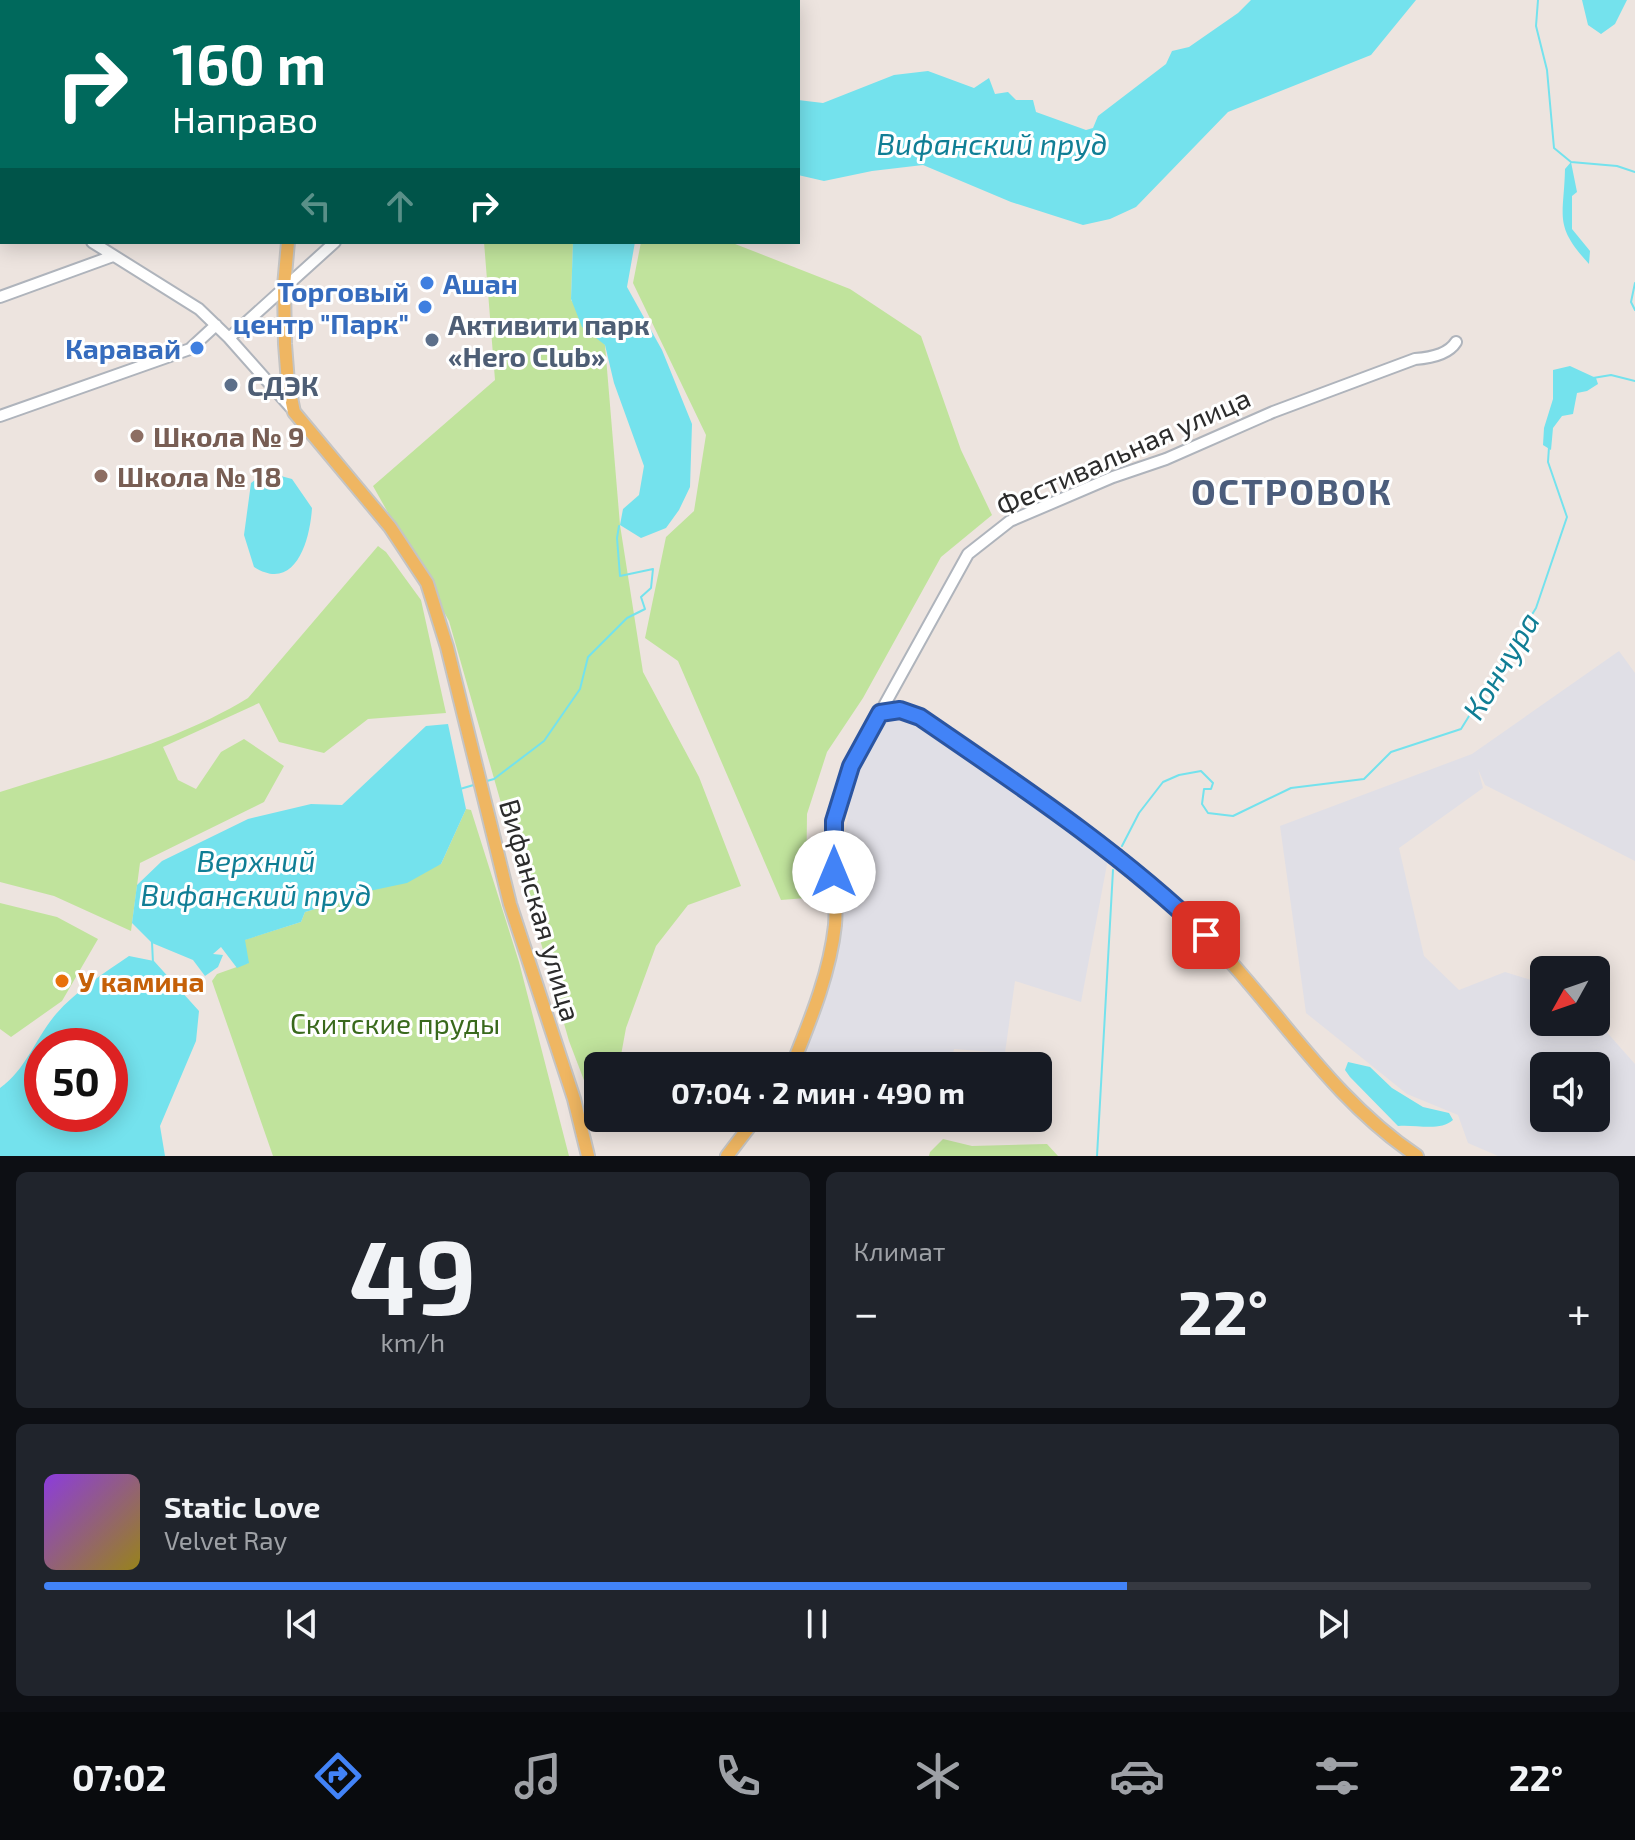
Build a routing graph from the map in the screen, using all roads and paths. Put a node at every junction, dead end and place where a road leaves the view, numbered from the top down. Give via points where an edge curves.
1 (95, 244) edge
2 (288, 244) edge
3 (333, 244) edge
4 (113, 256) junction
5 (284, 286) junction
6 (0, 297) edge
7 (216, 325) junction
8 (229, 338) junction
9 (1456, 342) dead end
10 (294, 412) junction
11 (0, 416) edge
12 (880, 713) junction
13 (797, 1052) edge
14 (745, 1132) edge
15 (588, 1156) edge
16 (727, 1156) edge
17 (1417, 1156) edge

1 - 4 street
2 - 5 main road
3 - 5 street
4 - 6 street
4 - 7 street
5 - 8 street
5 - 10 main road
7 - 8 street
7 - 11 street via 190,349
8 - 10 street
9 - 12 street, Фестивальная улица via 1430,358 1273,412 1010,521 968,554
10 - 15 main road, Вифанская улица via 390,527 427,583 510,904
12 - 13 main road, Фестивальная улица via 851,766 834,821 835,924 823,980
12 - 17 main road via 900,710 920,717 1137,871 1206,935 1326,1075 1378,1127
14 - 16 main road

